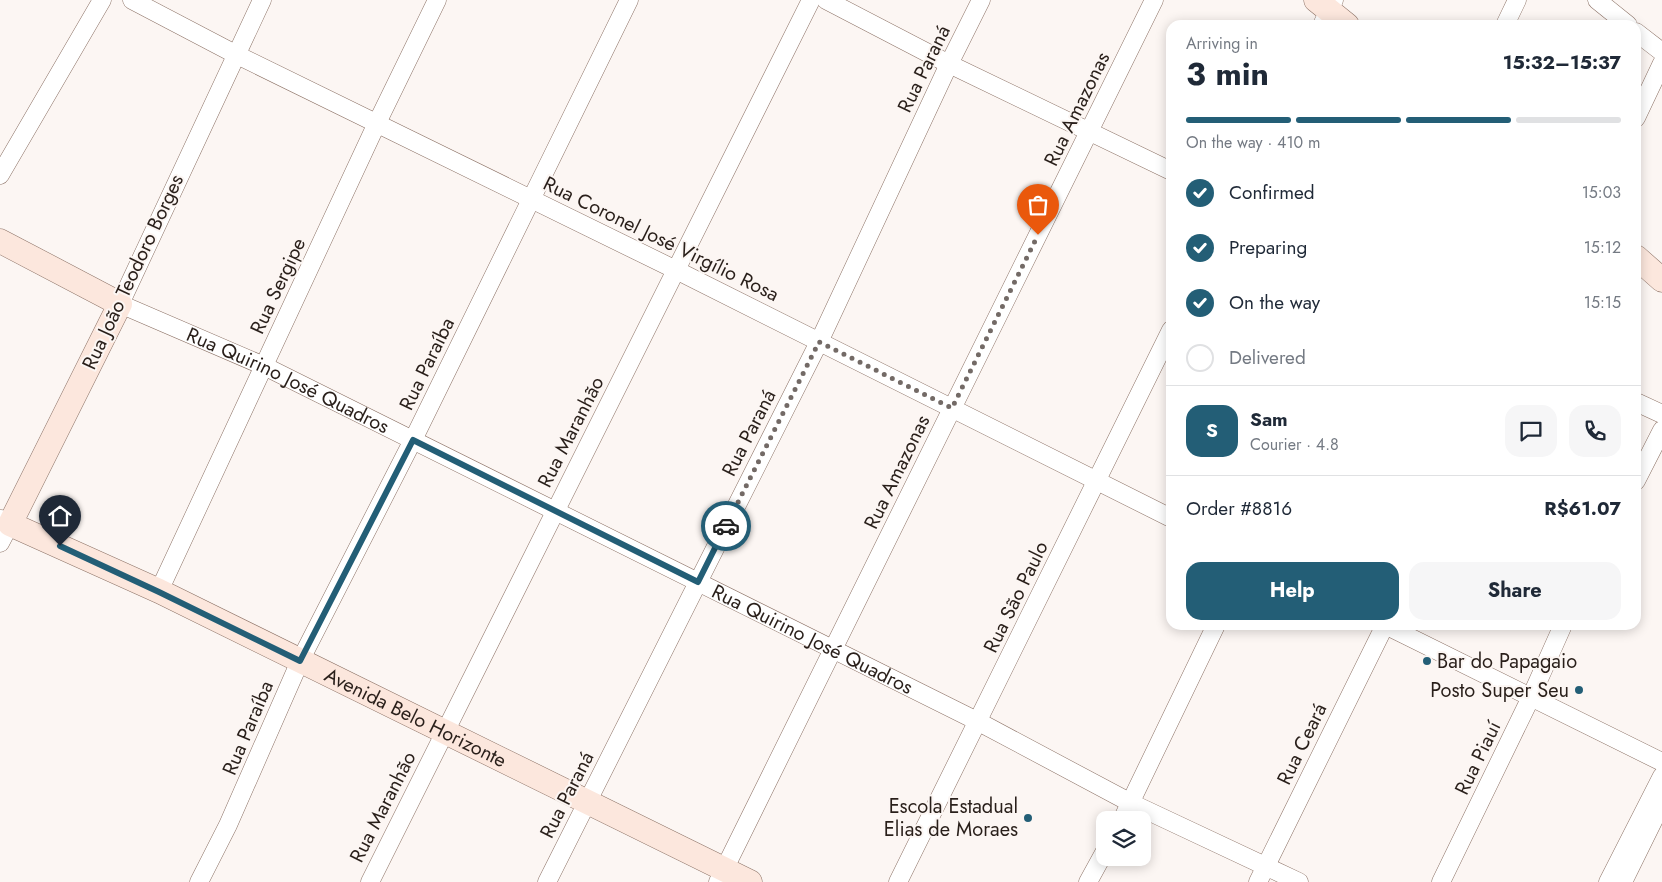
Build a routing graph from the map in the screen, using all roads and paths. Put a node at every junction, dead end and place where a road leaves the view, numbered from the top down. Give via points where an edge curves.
1 (102, 0) edge
2 (132, 0) edge
3 (262, 0) edge
4 (437, 0) edge
5 (628, 0) edge
6 (811, 0) edge
7 (826, 0) edge
8 (981, 0) edge
9 (1154, 0) edge
10 (1517, 0) edge
11 (1597, 0) edge
12 (1507, 20) edge
13 (1622, 20) edge
14 (1641, 36) edge
15 (1662, 52) edge
16 (236, 54) junction
17 (1662, 63) edge
18 (949, 64) junction
19 (1641, 107) edge
20 (377, 123) junction
21 (1090, 131) junction
22 (1166, 169) edge
23 (0, 175) edge
24 (532, 199) junction
25 (0, 240) edge
26 (1641, 261) edge
27 (676, 270) junction
28 (1662, 280) edge
29 (120, 304) junction
30 (1166, 340) edge
31 (819, 342) junction
32 (264, 366) junction
33 (1641, 404) edge
34 (952, 408) junction
35 (1662, 414) edge
36 (1662, 430) edge
37 (413, 440) junction
38 (1641, 471) edge
39 (1097, 480) junction
40 (555, 511) junction
41 (1166, 515) edge
42 (3, 528) edge
43 (698, 582) junction
44 (159, 592) junction
45 (1214, 630) edge
46 (1383, 630) edge
47 (1395, 630) edge
48 (1562, 630) edge
49 (834, 649) junction
50 (300, 661) junction
51 (1531, 697) junction
52 (978, 722) junction
53 (445, 732) junction
54 (1662, 762) edge
55 (1662, 776) edge
56 (587, 802) junction
57 (1131, 803) junction
58 (1662, 803) edge
59 (1127, 811) edge
60 (1097, 866) edge
61 (1266, 866) junction
62 (721, 876) edge
63 (199, 882) edge
64 (370, 882) edge
65 (547, 882) edge
66 (750, 882) edge
67 (898, 882) edge
68 (1088, 882) edge
69 (1258, 882) edge
70 (1299, 882) edge
71 (1441, 882) edge
72 (1608, 882) edge
73 (1623, 882) edge

1 - 23 street
2 - 16 street, Rua Coronel José Virgílio Rosa
3 - 16 street, Rua João Teodoro Borges
4 - 20 street, Rua Sergipe
5 - 24 street, Rua Paraíba
6 - 27 street, Rua Maranhão
7 - 18 street
8 - 18 street, Rua Paraná
9 - 21 street, Rua Amazonas
10 - 12 street
11 - 13 street
14 - 15 street
16 - 20 street, Rua Coronel José Virgílio Rosa
16 - 29 street, Rua João Teodoro Borges
17 - 19 street
18 - 21 street
18 - 31 street, Rua Paraná
20 - 24 street, Rua Coronel José Virgílio Rosa
20 - 32 street, Rua Sergipe
21 - 22 street
21 - 34 street, Rua Amazonas
24 - 27 street, Rua Coronel José Virgílio Rosa
24 - 37 street, Rua Paraíba
25 - 29 street, Rua Quirino José Quadros
26 - 28 street
27 - 31 street, Rua Coronel José Virgílio Rosa
27 - 40 street, Rua Maranhão
29 - 32 street, Rua Quirino José Quadros
29 - 42 street, Rua João Teodoro Borges
30 - 39 street, Rua São Paulo
31 - 34 street, Rua Coronel José Virgílio Rosa
31 - 43 street, Rua Paraná
32 - 37 street, Rua Quirino José Quadros
32 - 44 street, Rua Sergipe
33 - 35 street
34 - 39 street, Rua Coronel José Virgílio Rosa
34 - 49 street, Rua Amazonas
36 - 38 street
37 - 40 street, Rua Quirino José Quadros
37 - 50 street, Rua Paraíba
39 - 41 street, Rua Coronel José Virgílio Rosa
39 - 52 street, Rua São Paulo
40 - 43 street, Rua Quirino José Quadros
40 - 53 street, Rua Maranhão
42 - 44 street, Avenida Belo Horizonte
43 - 49 street, Rua Quirino José Quadros
43 - 56 street, Rua Paraná
44 - 50 street, Avenida Belo Horizonte
45 - 57 street
46 - 61 street, Rua Ceará
47 - 51 street
48 - 51 street, Rua Piauí
49 - 52 street, Rua Quirino José Quadros
49 - 62 street, Rua Amazonas
50 - 53 street, Avenida Belo Horizonte
50 - 63 street, Rua Paraíba via 228,825
51 - 54 street
51 - 71 street, Rua Piauí
52 - 57 street, Rua Quirino José Quadros
52 - 67 street, Rua São Paulo
53 - 56 street, Avenida Belo Horizonte
53 - 64 street, Rua Maranhão
55 - 72 street
56 - 62 street, Avenida Belo Horizonte
56 - 65 street, Rua Paraná
57 - 59 street
57 - 61 street, Rua Quirino José Quadros
58 - 73 street
60 - 68 street
61 - 69 street, Rua Ceará
61 - 70 street, Rua Quirino José Quadros
62 - 66 street, Avenida Belo Horizonte

